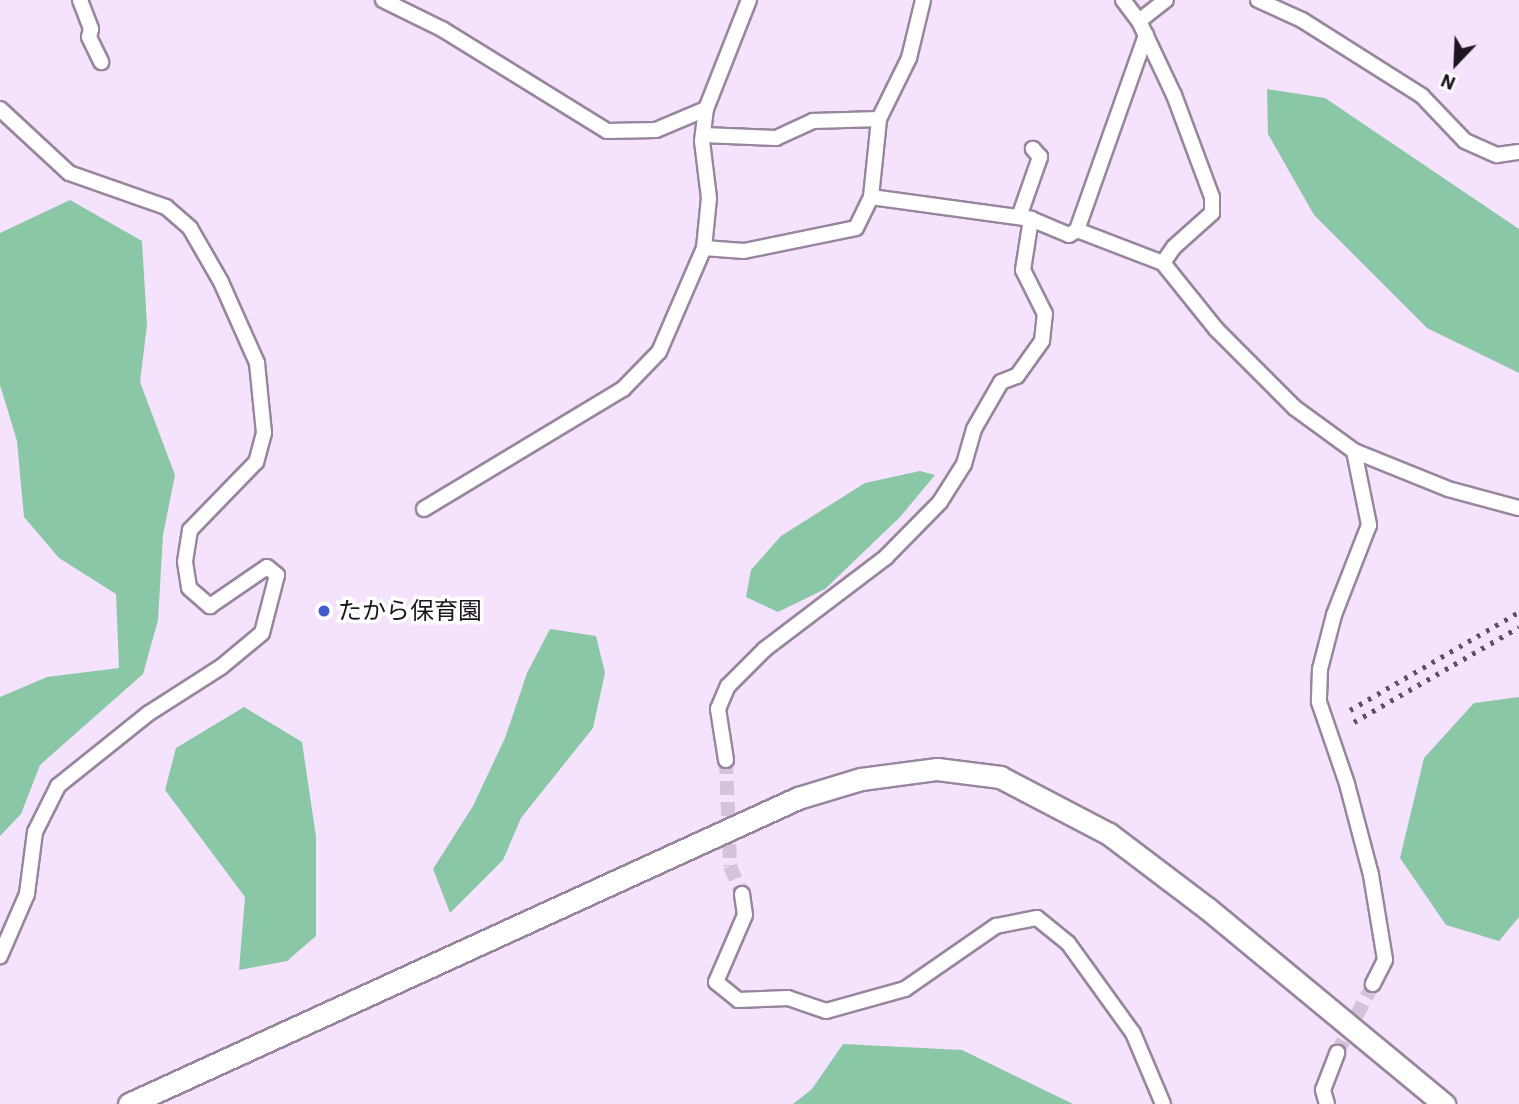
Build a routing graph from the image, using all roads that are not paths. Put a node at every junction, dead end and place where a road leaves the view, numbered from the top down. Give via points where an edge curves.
1 (80, 0) edge
2 (383, 0) edge
3 (749, 0) edge
4 (923, 0) edge
5 (1123, 0) edge
6 (1166, 0) edge
7 (1258, 0) edge
8 (1139, 21) junction
9 (1146, 35) junction
10 (101, 62) dead end
11 (0, 109) edge
12 (706, 109) junction
13 (878, 119) junction
14 (703, 135) junction
15 (1033, 149) dead end
16 (1519, 152) edge
17 (871, 197) junction
18 (1025, 218) junction
19 (1077, 230) junction
20 (704, 248) junction
21 (1163, 264) junction
22 (1354, 451) junction
23 (1519, 508) edge
24 (424, 509) dead end
25 (726, 760) tunnel mouth
26 (742, 894) tunnel mouth
27 (0, 956) edge
28 (1373, 984) tunnel mouth
29 (1337, 1054) tunnel mouth
30 (129, 1104) edge
31 (1163, 1104) edge
32 (1327, 1104) edge
33 (1444, 1104) edge

1 - 10 street
2 - 12 street via 442,29 607,131 656,131
3 - 12 street
4 - 13 street via 909,58
5 - 8 street
6 - 8 street
7 - 16 street via 1302,20 1422,96 1465,141 1497,155
8 - 9 street
9 - 19 street
9 - 21 street via 1212,197 1212,213 1174,247
11 - 27 street via 69,173 166,207 190,228 221,282 257,363 264,433 256,463 190,530 185,562 189,588 211,606 267,567 277,575 262,633 221,667 149,713 58,786 35,832 27,894
12 - 14 street
13 - 14 street via 813,121 776,138
13 - 17 street
14 - 20 street via 709,198
15 - 18 street via 1040,157
17 - 18 street
17 - 20 street via 856,228 744,251
18 - 19 street via 1069,235
18 - 25 street via 1023,270 1045,314 1042,341 1017,376 1001,382 974,429 964,464 940,502 886,557 765,649 728,686 718,709
19 - 21 street
20 - 24 street via 659,352 623,389
21 - 22 street via 1216,329 1295,408
22 - 23 street via 1448,489
22 - 28 street via 1369,525 1334,615 1320,669 1319,702 1371,875 1385,960
26 - 31 street via 745,915 716,982 738,1000 788,998 826,1011 905,989 996,926 1037,918 1068,943 1120,1013
29 - 32 street via 1323,1090
30 - 33 street via 798,798 862,779 937,769 1000,777 1109,834 1207,908

